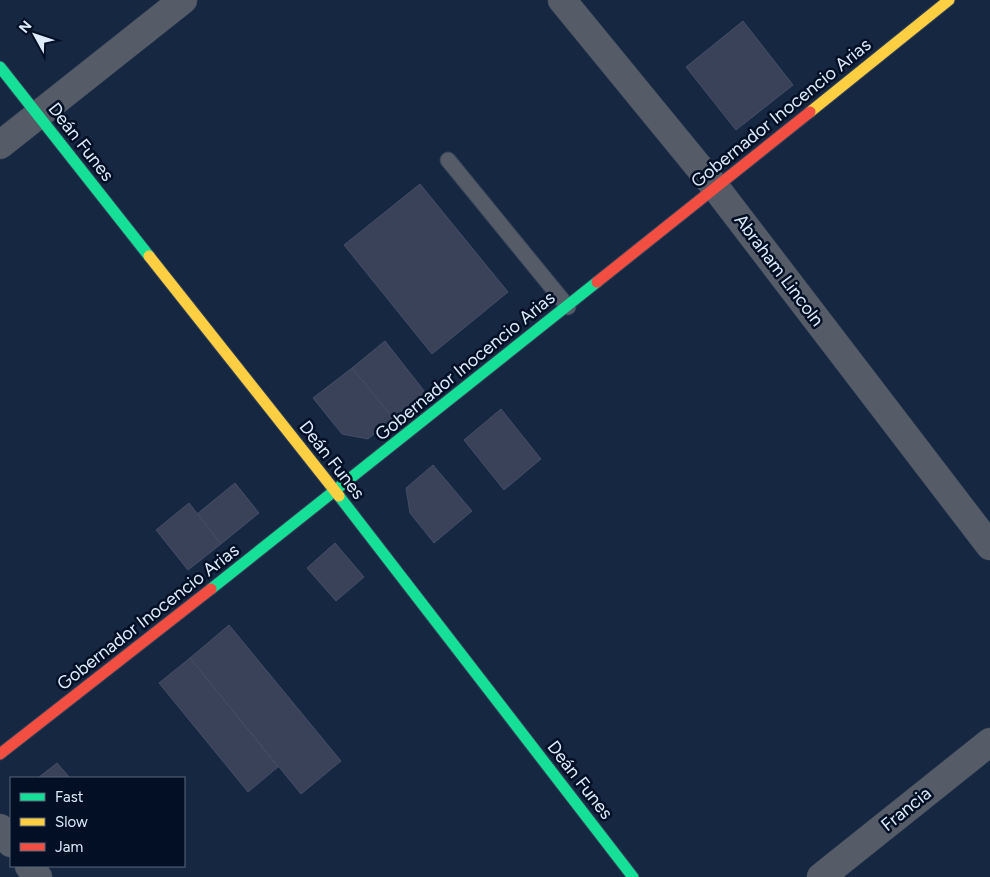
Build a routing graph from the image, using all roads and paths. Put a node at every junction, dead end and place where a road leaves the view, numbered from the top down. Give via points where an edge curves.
1 (183, 0) edge
2 (562, 0) edge
3 (949, 0) edge
4 (0, 67) edge
5 (38, 116) junction
6 (0, 145) edge
7 (448, 160) dead end
8 (716, 188) junction
9 (568, 307) junction
10 (336, 492) junction
11 (990, 546) edge
12 (990, 742) edge
13 (0, 754) edge
14 (0, 828) edge
15 (10, 841) edge
16 (30, 867) edge
17 (38, 877) edge
18 (633, 877) edge
19 (821, 877) edge

1 - 5 street
2 - 8 street, Abraham Lincoln
3 - 8 street, Gobernador Inocencio Arias
4 - 5 street, Deán Funes
5 - 6 street
5 - 10 street, Deán Funes
7 - 9 lane
8 - 9 street, Gobernador Inocencio Arias
8 - 11 street, Abraham Lincoln
9 - 10 street, Gobernador Inocencio Arias
10 - 13 street, Gobernador Inocencio Arias
10 - 18 street, Deán Funes
12 - 19 street, Francia
14 - 15 street
16 - 17 street

